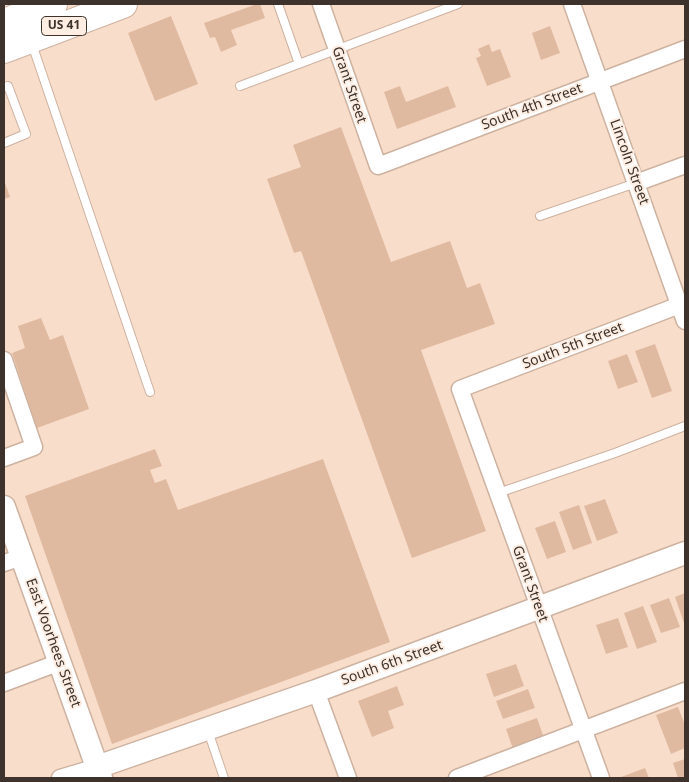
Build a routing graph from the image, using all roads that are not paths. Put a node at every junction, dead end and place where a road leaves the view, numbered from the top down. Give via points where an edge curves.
1 (53, 4) edge
2 (278, 4) edge
3 (321, 4) edge
4 (458, 4) edge
5 (572, 4) edge
6 (109, 6) edge
7 (21, 24) edge
8 (4, 49) edge
9 (337, 49) junction
10 (685, 49) edge
11 (299, 64) junction
12 (600, 82) junction
13 (240, 86) dead end
14 (4, 87) edge
15 (4, 143) edge
16 (685, 165) edge
17 (378, 166) joint
18 (636, 182) junction
19 (540, 216) dead end
20 (682, 304) edge
21 (685, 321) edge
22 (4, 360) edge
23 (460, 389) joint
24 (150, 392) dead end
25 (685, 426) edge
26 (4, 458) edge
27 (498, 493) junction
28 (4, 507) edge
29 (685, 553) edge
30 (13, 560) edge
31 (539, 608) junction
32 (60, 662) junction
33 (4, 683) edge
34 (316, 691) junction
35 (685, 691) edge
36 (207, 729) junction
37 (583, 730) junction
38 (99, 773) edge
39 (60, 778) edge
40 (224, 778) edge
41 (348, 778) edge
42 (456, 778) edge
43 (601, 778) edge

1 - 7 highway, US 41
2 - 11 lane
3 - 9 street, Grant Street
4 - 9 lane
5 - 12 street, Lincoln Street
6 - 7 highway, US 41
7 - 8 highway, US 41
7 - 24 lane
9 - 11 lane
9 - 17 street, Grant Street
10 - 12 street, South 4th Street
11 - 13 lane
12 - 17 street, South 4th Street
12 - 18 street, Lincoln Street
14 - 15 lane via 8,86 26,134
16 - 18 street
18 - 19 lane
18 - 20 street, Lincoln Street
20 - 21 street, Lincoln Street
20 - 23 street, South 5th Street
22 - 26 street via 34,447
23 - 27 street, Grant Street
25 - 27 lane
27 - 31 street, Grant Street
28 - 30 street, East Voorhees Street
29 - 31 street, South 6th Street
30 - 32 street, East Voorhees Street
31 - 34 street, South 6th Street
31 - 37 street, Grant Street
32 - 33 street
32 - 38 street, East Voorhees Street
34 - 36 street, South 6th Street
34 - 41 street
35 - 37 street
36 - 38 street, South 6th Street
36 - 40 lane
37 - 42 street
37 - 43 street, Grant Street
38 - 39 street

